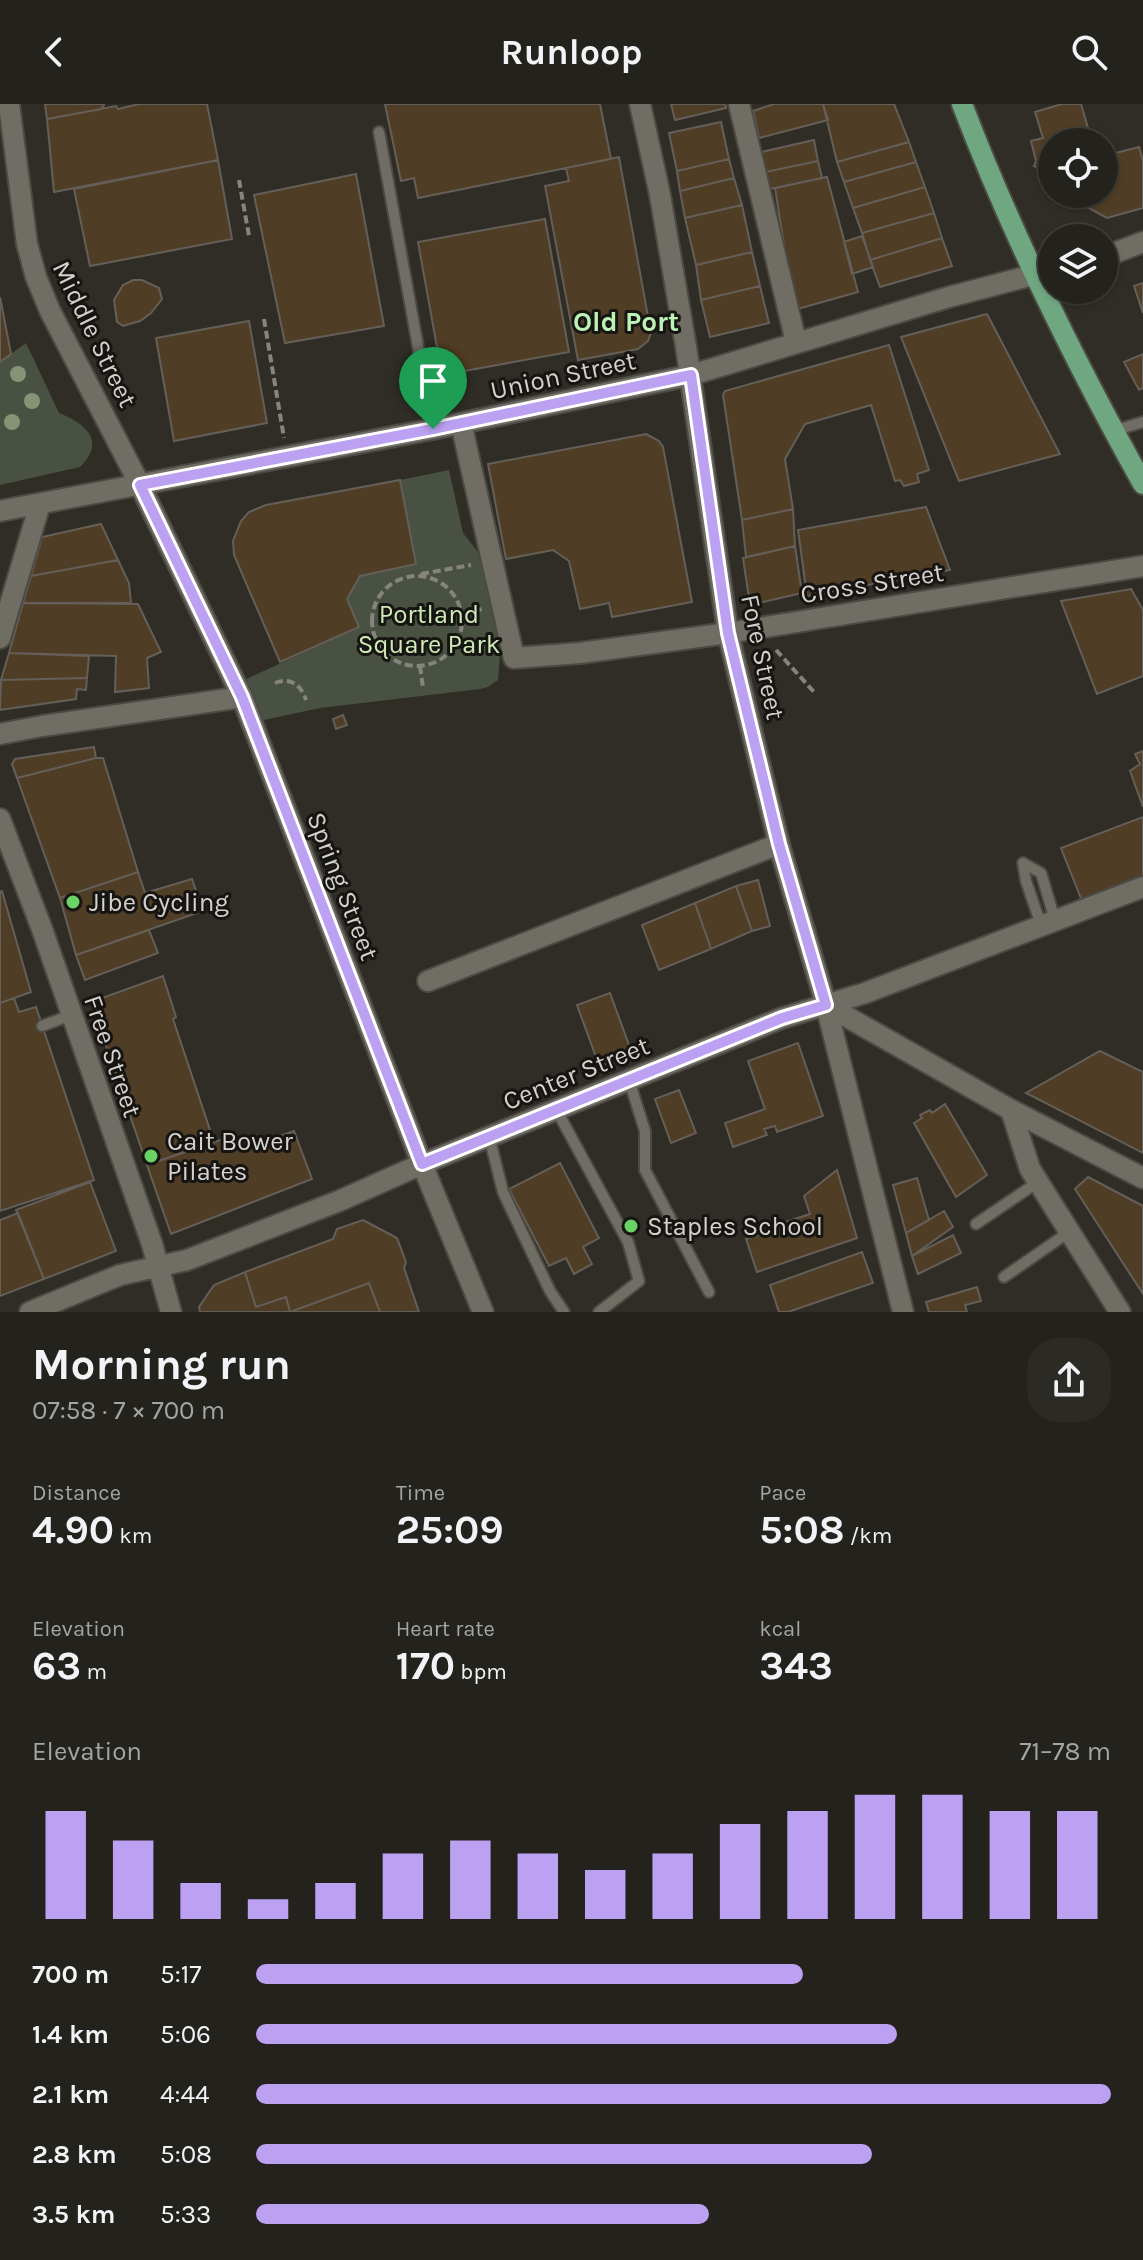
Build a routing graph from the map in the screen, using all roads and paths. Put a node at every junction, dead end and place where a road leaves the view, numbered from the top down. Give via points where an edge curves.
1 (9, 104) edge
2 (640, 104) edge
3 (739, 104) edge
4 (962, 104) edge
5 (379, 132) dead end
6 (239, 180) dead end
7 (249, 236) dead end
8 (1143, 242) edge
9 (1118, 252) edge
10 (1038, 260) edge
11 (1038, 274) edge
12 (1058, 304) edge
13 (264, 319) dead end
14 (796, 342) junction
15 (691, 375) junction
16 (1143, 422) edge
17 (461, 423) junction
18 (433, 429) junction
19 (1113, 431) junction
20 (288, 457) junction
21 (1143, 484) edge
22 (140, 485) junction
23 (40, 504) junction
24 (0, 511) edge
25 (480, 564) dead end
26 (1143, 566) edge
27 (418, 575) junction
28 (488, 608) dead end
29 (462, 613) junction
30 (728, 633) junction
31 (0, 638) edge
32 (776, 650) dead end
33 (420, 666) junction
34 (275, 683) dead end
35 (423, 688) dead end
36 (814, 692) dead end
37 (242, 697) junction
38 (306, 700) dead end
39 (0, 734) edge
40 (0, 819) edge
41 (779, 844) junction
42 (1143, 887) edge
43 (1048, 922) junction
44 (428, 981) dead end
45 (826, 1005) junction
46 (71, 1015) junction
47 (42, 1026) dead end
48 (629, 1080) junction
49 (556, 1109) junction
50 (1011, 1110) junction
51 (489, 1136) junction
52 (422, 1164) junction
53 (1143, 1178) edge
54 (1038, 1182) junction
55 (976, 1224) dead end
56 (1069, 1232) junction
57 (160, 1265) junction
58 (1004, 1277) dead end
59 (709, 1292) dead end
60 (30, 1312) edge
61 (171, 1312) edge
62 (483, 1312) edge
63 (564, 1312) edge
64 (599, 1312) edge
65 (903, 1312) edge
66 (1120, 1312) edge

1 - 22 street, Middle Street via 36,277
2 - 15 street, Fore Street
3 - 14 street
4 - 10 main road
5 - 18 lane
6 - 7 path
8 - 9 street
11 - 14 street, Union Street
12 - 19 main road
13 - 20 path
14 - 15 street, Union Street
15 - 17 street, Union Street
15 - 30 street, Fore Street
16 - 19 lane
17 - 18 street, Union Street
17 - 30 street, Cross Street via 514,658
18 - 20 street, Union Street
19 - 21 main road
20 - 22 street, Union Street
22 - 23 street, Union Street
22 - 37 street, Spring Street
23 - 24 street, Union Street
23 - 31 street
25 - 27 path
26 - 30 street, Cross Street
27 - 29 path via 447,586
27 - 33 path via 389,585 378,597 371,624 382,650 406,665
28 - 29 path
29 - 33 path via 457,644 446,656
30 - 41 street, Fore Street
32 - 36 path
33 - 35 path
34 - 38 path via 299,686
37 - 39 street
37 - 52 street, Spring Street
40 - 46 street, Free Street
41 - 44 street
41 - 45 street, Fore Street
42 - 43 street, Center Street
43 - 43 lane via 1041,873 1023,863 1026,881
43 - 45 street, Center Street
45 - 48 street, Center Street
45 - 50 street
45 - 65 street, Fore Street
46 - 47 lane
46 - 57 street, Free Street
48 - 49 street, Center Street
48 - 59 lane via 645,1131 645,1170
49 - 51 street, Center Street
49 - 64 lane via 628,1242 639,1281
50 - 53 street
50 - 54 street
51 - 52 street, Center Street
51 - 63 lane via 503,1192
52 - 57 street, Center Street via 187,1260
52 - 62 street, Spring Street
54 - 55 lane
54 - 56 street
56 - 58 lane
56 - 66 street
57 - 60 street, Center Street via 120,1275
57 - 61 street, Free Street

